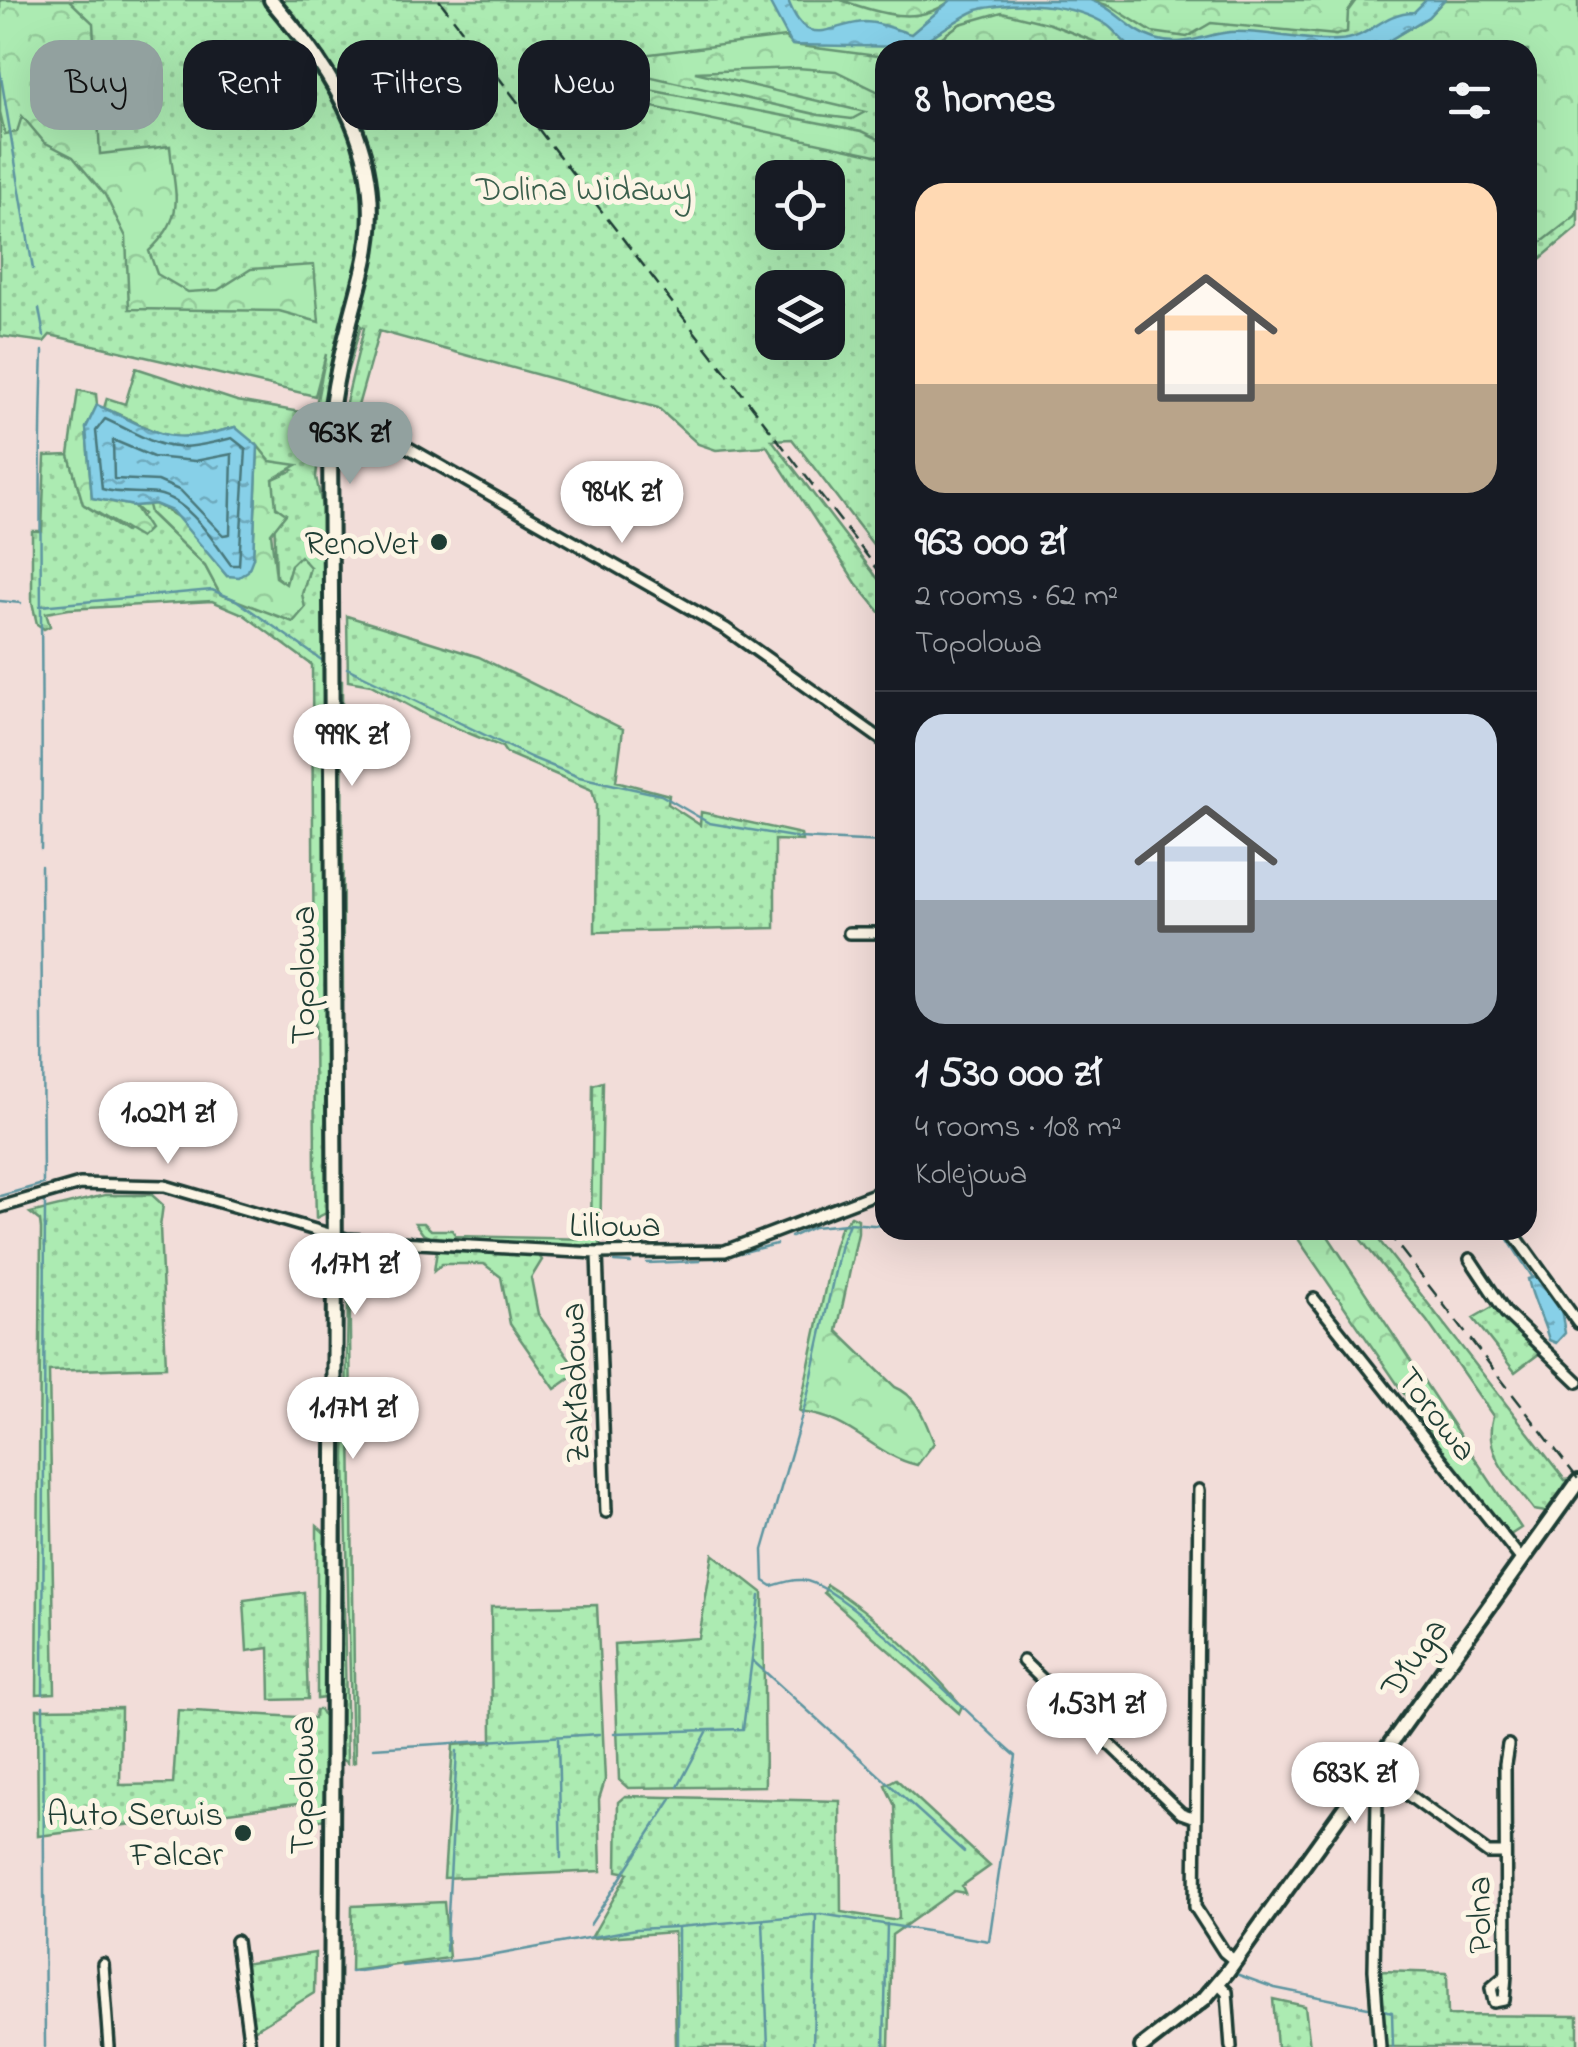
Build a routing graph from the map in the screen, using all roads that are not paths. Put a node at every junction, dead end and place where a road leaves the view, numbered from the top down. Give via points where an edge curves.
1 (272, 0) edge
2 (330, 414) junction
3 (875, 735) edge
4 (848, 932) dead end
5 (875, 933) edge
6 (875, 1194) edge
7 (0, 1207) edge
8 (335, 1236) junction
9 (1518, 1240) edge
10 (597, 1253) junction
11 (1470, 1259) dead end
12 (1314, 1299) dead end
13 (1578, 1323) edge
14 (1578, 1382) edge
15 (1578, 1482) edge
16 (1199, 1490) dead end
17 (606, 1512) dead end
18 (1520, 1559) junction
19 (1023, 1660) dead end
20 (1508, 1745) dead end
21 (1376, 1772) junction
22 (1195, 1818) junction
23 (1505, 1854) junction
24 (236, 1941) dead end
25 (1235, 1961) junction
26 (103, 1964) dead end
27 (1506, 1976) dead end
28 (1218, 1983) junction
29 (110, 2047) edge
30 (250, 2047) edge
31 (331, 2047) edge
32 (1142, 2047) edge
33 (1230, 2047) edge
34 (1380, 2047) edge

1 - 2 main road, Topolowa via 348,105 370,173 372,220
2 - 3 street via 358,419 726,629
2 - 8 main road, Topolowa
4 - 5 street
6 - 10 street, Liliowa via 725,1251
7 - 8 street, Liliowa via 80,1184 165,1186
8 - 10 street, Liliowa via 396,1245
8 - 31 main road, Topolowa
9 - 13 street
10 - 17 street, Zakładowa
11 - 14 street via 1506,1313
12 - 18 street, Torowa
15 - 18 main road, Długa
16 - 22 street
18 - 21 main road, Długa
19 - 22 street via 1182,1813
20 - 23 street, Polna
21 - 23 street, Polna via 1488,1853
21 - 25 main road, Długa
21 - 34 street
22 - 25 street via 1195,1907
23 - 27 street, Polna
24 - 30 street
25 - 28 main road, Długa
26 - 29 street
28 - 32 main road, Długa
28 - 33 street via 1227,1992

